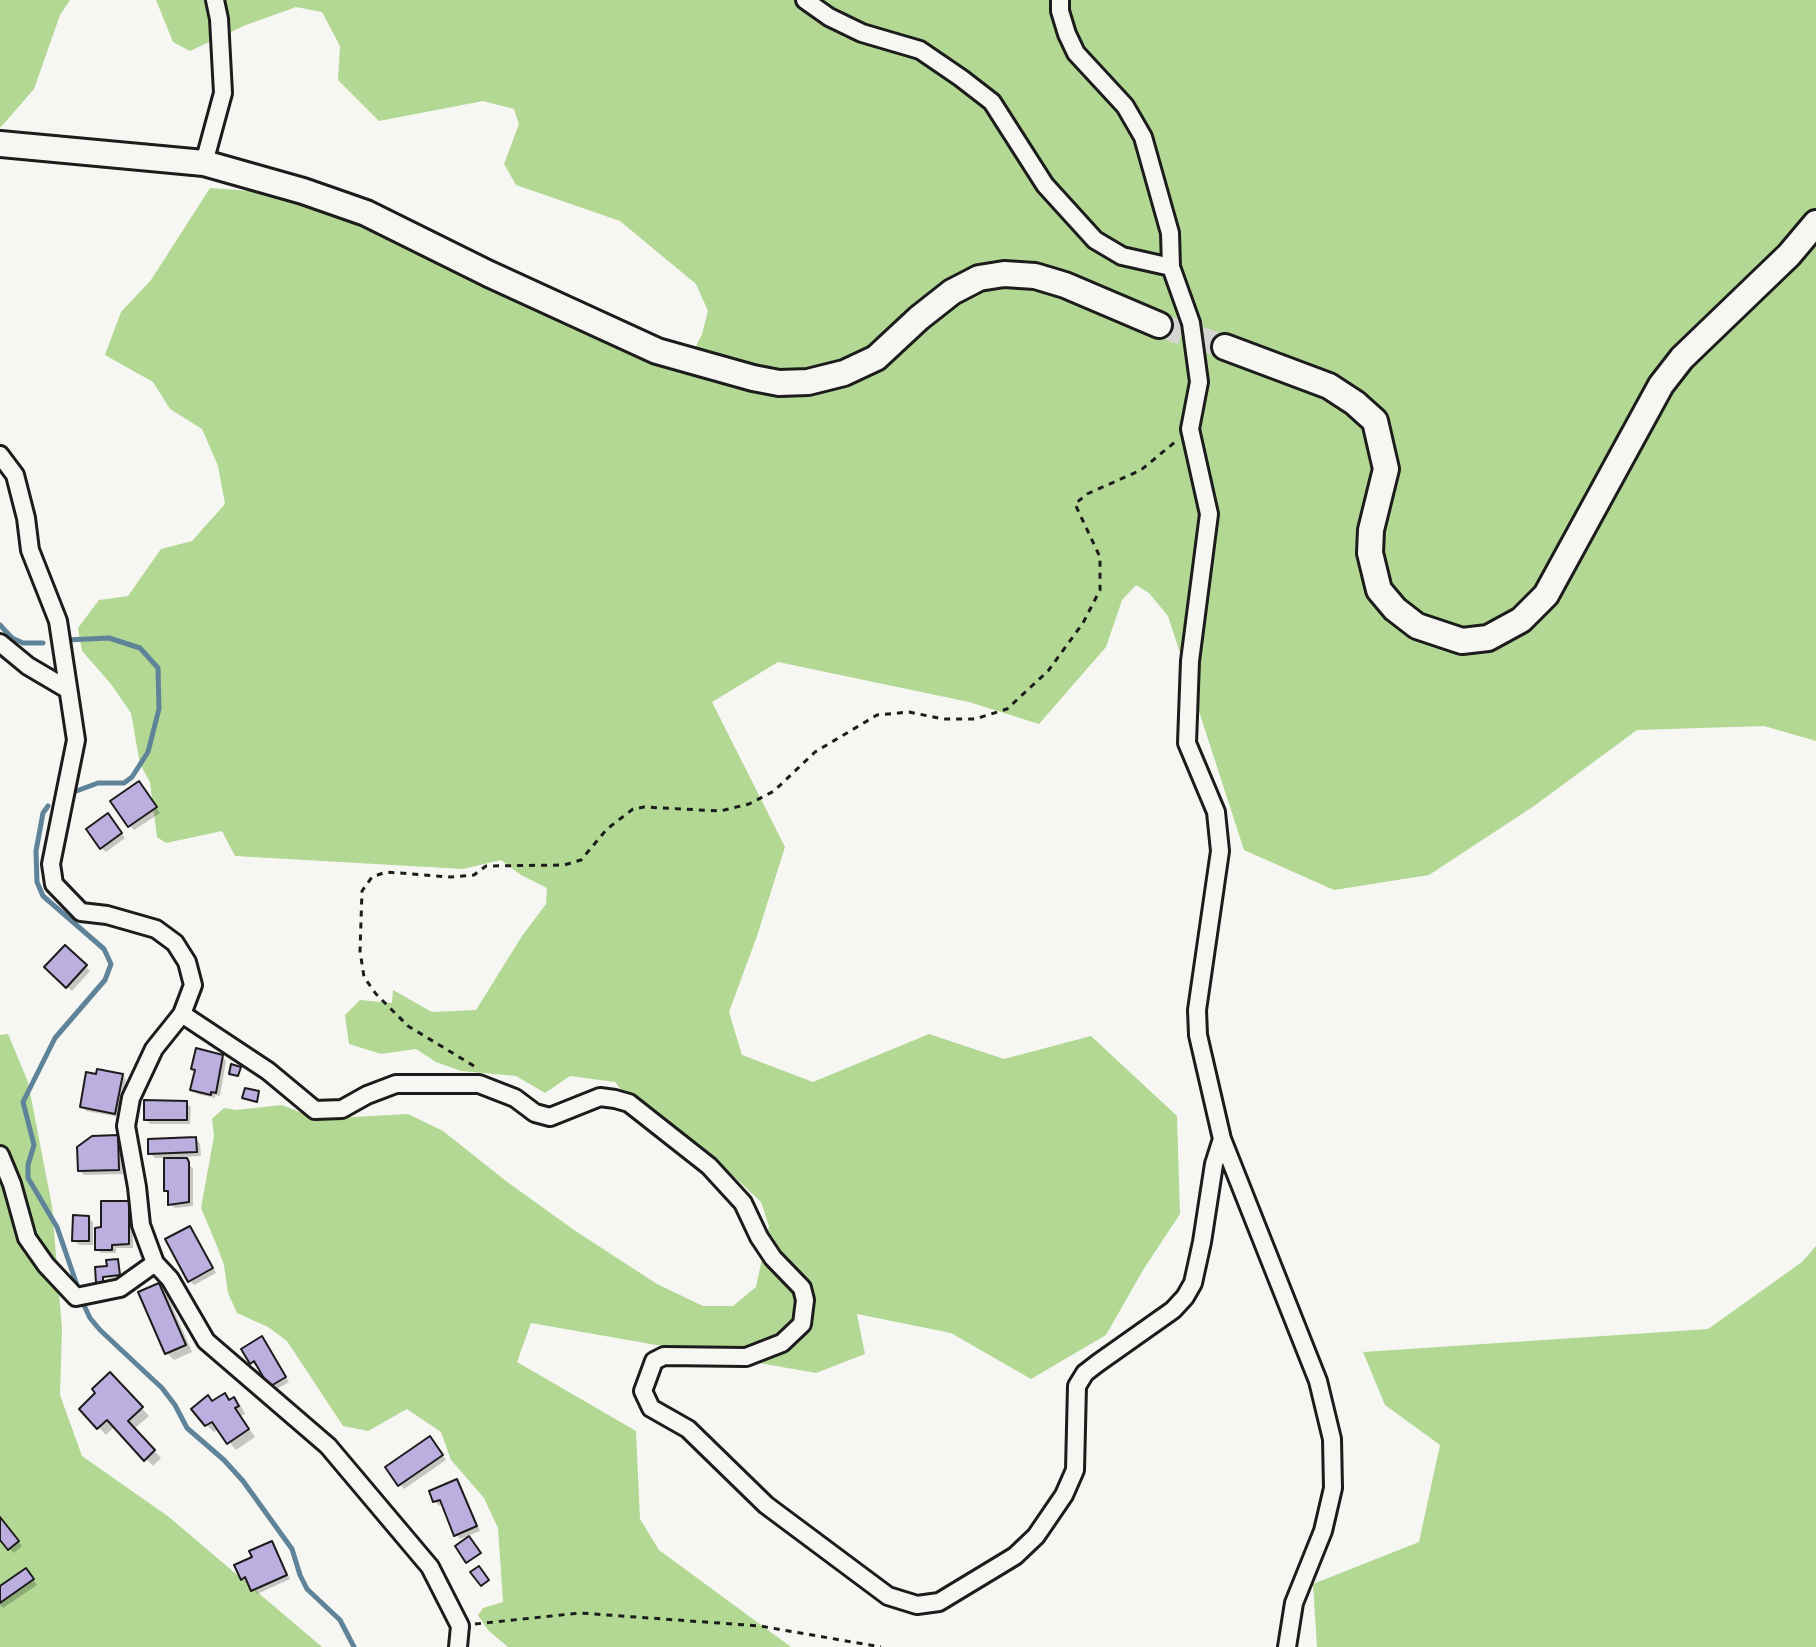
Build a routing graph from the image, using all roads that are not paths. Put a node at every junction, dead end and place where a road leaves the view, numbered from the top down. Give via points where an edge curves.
1 (215, 0) edge
2 (805, 0) edge
3 (1060, 0) edge
4 (0, 144) edge
5 (204, 163) junction
6 (1816, 223) edge
7 (1171, 267) junction
8 (1159, 325) tunnel mouth
9 (1225, 347) tunnel mouth
10 (0, 455) edge
11 (0, 643) edge
12 (67, 689) junction
13 (182, 1014) junction
14 (1222, 1139) junction
15 (0, 1155) edge
16 (155, 1263) junction
17 (458, 1647) edge
18 (1287, 1647) edge

1 - 5 street via 223,93
2 - 7 street via 862,33 920,50 961,78 992,102 1045,185 1095,240 1122,256
3 - 7 street via 1076,53 1125,106 1143,137 1170,233
4 - 5 street
5 - 8 street via 366,213 657,351 779,383 844,373 876,358 952,292 979,278 1004,274 1065,285
6 - 9 street via 1682,358 1661,385 1546,595 1521,620 1488,638 1462,641 1417,626 1379,590 1370,553 1371,530 1386,469 1375,421 1329,386
7 - 14 street via 1191,323 1199,382 1190,429 1209,514 1190,661 1187,743 1216,812 1220,851 1197,1010
10 - 12 street via 15,475 30,550 58,621
11 - 12 street
12 - 13 street via 76,740 51,864 54,884 81,912 156,929 175,943 193,985
13 - 14 street via 268,1071 315,1110 342,1109 396,1084 479,1084 550,1117 600,1097 629,1103 697,1157 743,1203 773,1258 802,1288 802,1324 782,1343 746,1357 664,1356 654,1361 643,1391 647,1400 651,1408 699,1438 766,1505 888,1596 917,1605 939,1602 1015,1556 1064,1495 1075,1470 1077,1386 1091,1368 1185,1297 1193,1283
13 - 16 street via 154,1049 131,1098 126,1126 141,1225
14 - 18 street via 1318,1381 1332,1439 1333,1488 1323,1531 1294,1603
15 - 16 street via 27,1238 46,1265 83,1295 120,1288
16 - 17 street via 206,1341 328,1446 430,1567 460,1626

